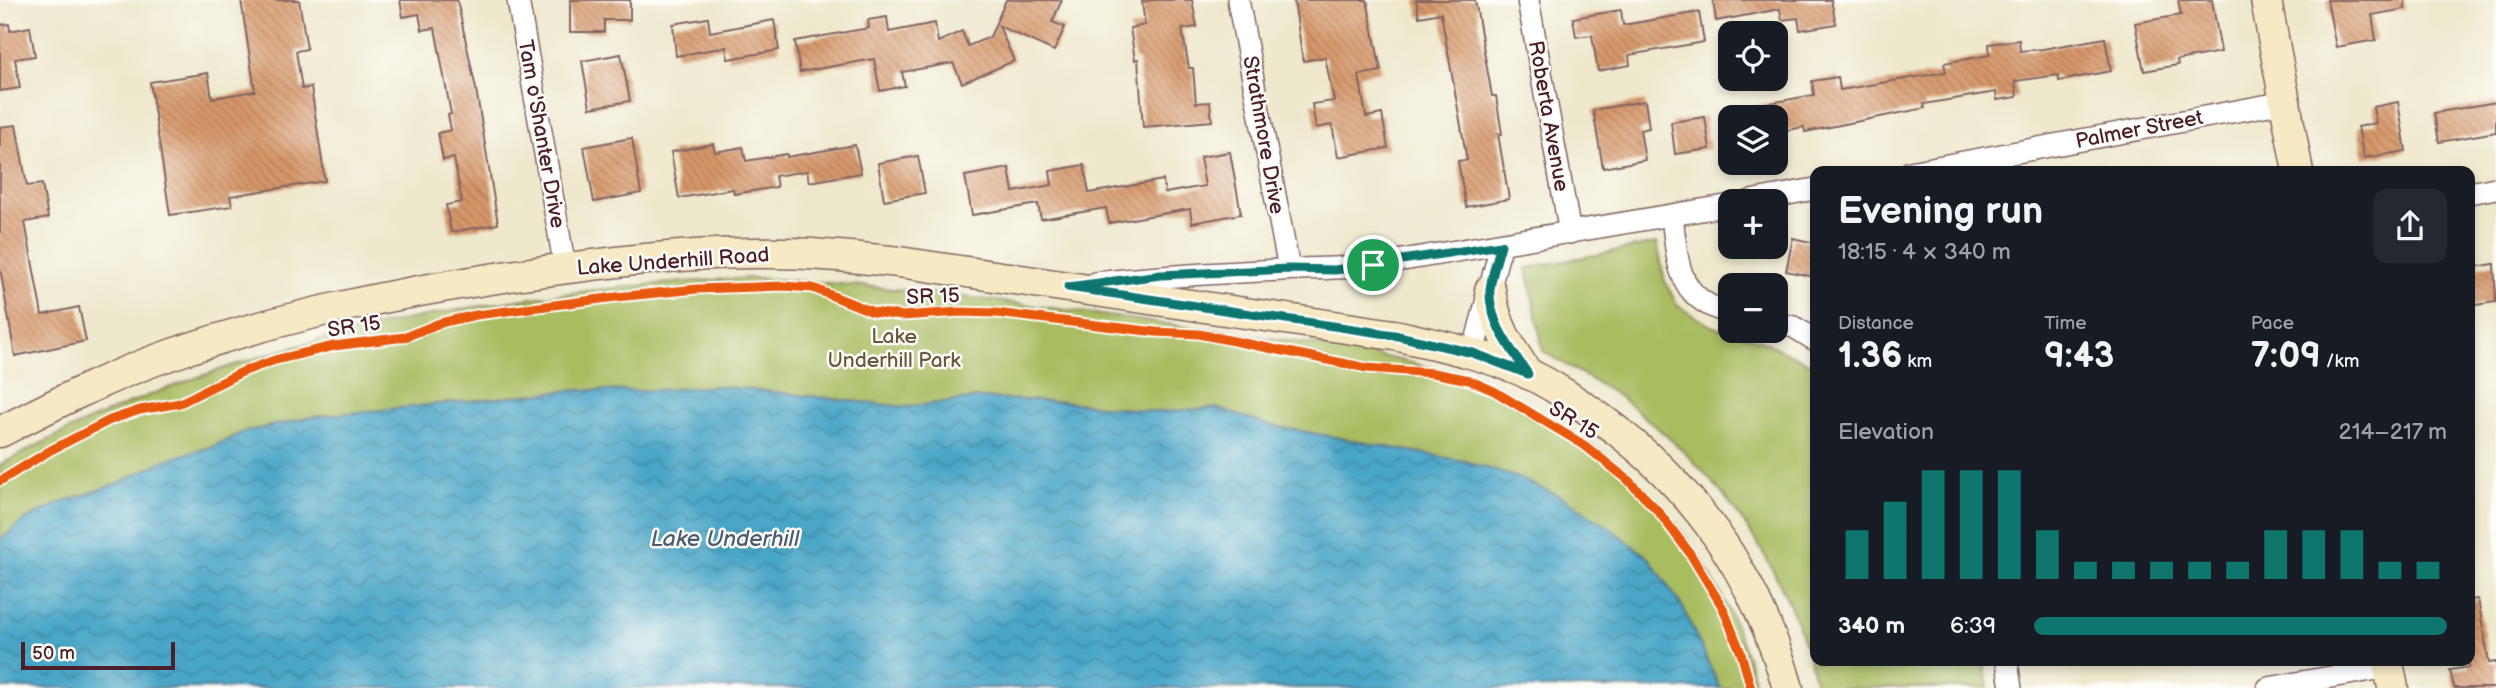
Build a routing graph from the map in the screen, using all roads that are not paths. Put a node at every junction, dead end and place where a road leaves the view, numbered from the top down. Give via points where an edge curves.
1 (518, 0) edge
2 (1238, 0) edge
3 (1528, 0) edge
4 (2266, 0) edge
5 (2285, 102) junction
6 (1942, 166) edge
7 (2297, 166) edge
8 (2496, 188) edge
9 (1810, 190) edge
10 (2475, 192) edge
11 (1788, 194) edge
12 (1718, 207) edge
13 (1672, 216) junction
14 (1570, 233) junction
15 (1501, 245) junction
16 (565, 268) junction
17 (1289, 269) junction
18 (1068, 287) junction
19 (1490, 290) junction
20 (1718, 310) edge
21 (1788, 326) edge
22 (1810, 337) edge
23 (1473, 353) junction
24 (1528, 374) junction
25 (0, 432) edge
26 (2008, 666) edge
27 (2390, 672) edge
28 (1788, 688) edge
29 (2011, 688) edge
30 (2268, 688) edge

1 - 16 street, Tam o'Shanter Drive
2 - 17 street, Strathmore Drive
3 - 14 street, Roberta Avenue
4 - 5 main road
5 - 6 street, Palmer Street
5 - 7 main road
8 - 10 street
9 - 11 street
12 - 13 street
13 - 14 street
13 - 20 street via 1680,274 1691,293
14 - 15 street
15 - 17 street via 1335,270
15 - 19 street
16 - 18 main road, Lake Underhill Road / SR 15 via 711,254 807,254 899,262
16 - 25 main road, Lake Underhill Road / SR 15 via 392,294 271,322 161,358
17 - 18 street via 1161,275
18 - 23 main road, Lake Underhill Road / SR 15 via 1394,335
19 - 23 street
19 - 24 main road via 1504,339
21 - 22 street
23 - 24 main road, Lake Underhill Road / SR 15
24 - 28 main road, Lake Underhill Road / SR 15 via 1625,436 1676,482 1751,590
26 - 29 street
27 - 30 street

